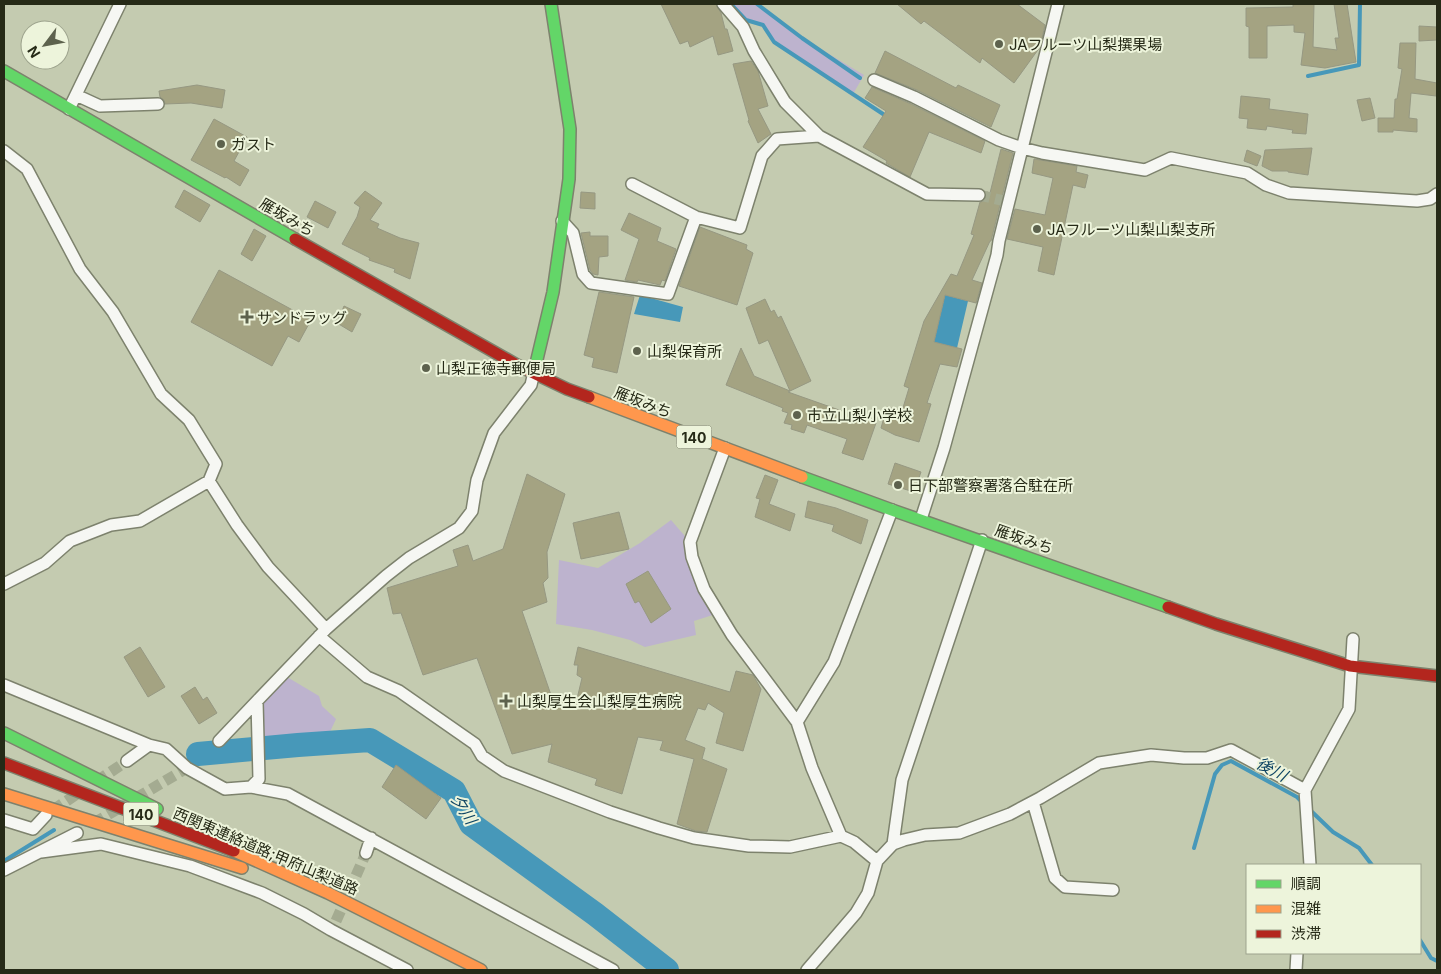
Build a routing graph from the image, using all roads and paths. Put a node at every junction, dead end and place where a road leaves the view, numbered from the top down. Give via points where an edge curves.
1 (120, 4) edge
2 (551, 4) edge
3 (723, 4) edge
4 (1058, 4) edge
5 (4, 71) edge
6 (874, 80) dead end
7 (76, 95) junction
8 (158, 104) dead end
9 (69, 109) junction
10 (819, 136) junction
11 (1022, 148) junction
12 (4, 151) edge
13 (632, 184) dead end
14 (1437, 194) edge
15 (979, 195) tunnel mouth
16 (696, 217) junction
17 (562, 221) junction
18 (534, 372) junction
19 (725, 448) junction
20 (210, 481) junction
21 (892, 510) junction
22 (921, 519) junction
23 (982, 540) junction
24 (4, 584) edge
25 (322, 632) junction
26 (1353, 639) dead end
27 (1350, 666) junction
28 (1437, 676) edge
29 (4, 685) edge
30 (257, 700) junction
31 (797, 722) junction
32 (4, 733) edge
33 (219, 741) dead end
34 (150, 745) junction
35 (127, 762) tunnel mouth
36 (4, 764) edge
37 (251, 787) junction
38 (1305, 790) junction
39 (4, 794) edge
40 (1033, 802) junction
41 (46, 815) tunnel mouth
42 (4, 820) edge
43 (77, 833) dead end
44 (841, 836) junction
45 (371, 838) junction
46 (893, 844) junction
47 (41, 852) junction
48 (366, 854) tunnel mouth
49 (877, 861) junction
50 (1310, 864) edge
51 (276, 869) junction
52 (4, 870) edge
53 (1113, 890) dead end
54 (1298, 954) edge
55 (407, 970) edge
56 (481, 970) edge
57 (613, 970) edge
58 (806, 970) edge
59 (1296, 970) edge

1 - 7 street
2 - 17 main road via 570,129
3 - 10 street via 743,26 785,102
4 - 11 street
5 - 9 main road, 雁坂みち / 140
6 - 11 street via 998,140
7 - 8 street via 100,106
7 - 9 street
9 - 18 main road, 雁坂みち / 140
10 - 15 street via 928,194
10 - 16 street via 777,139 762,156 740,228
11 - 14 street via 1135,170 1145,170 1171,158 1247,173 1266,185 1289,193 1417,201 1430,200
11 - 22 street via 997,255
12 - 20 street via 27,169 80,270 113,312 161,394 189,420 216,464
13 - 16 street
16 - 17 street via 668,294 591,283 583,274 573,233
17 - 18 main road via 553,292
18 - 19 main road, 雁坂みち / 140 via 567,389
18 - 25 street via 530,386 494,434 477,480 472,511 460,528 409,558
19 - 21 main road, 雁坂みち / 140
19 - 31 street via 690,542 692,557 704,589 732,635
20 - 24 street via 140,520 111,525 70,540 44,563
20 - 25 street via 268,567
21 - 22 main road, 雁坂みち / 140
21 - 31 street via 834,662
22 - 23 main road, 雁坂みち / 140
23 - 27 main road, 雁坂みち / 140 via 1216,624
23 - 46 street via 902,780
25 - 30 street
25 - 44 street via 367,677 399,692 475,744 482,756 504,771 558,793 659,828 716,842 790,848
26 - 27 street
27 - 28 main road, 雁坂みち / 140
27 - 38 street via 1349,709
29 - 34 street
30 - 33 street
30 - 37 street via 259,779
31 - 44 street via 812,768
32 - 51 main road
34 - 35 street
34 - 37 street via 166,749 187,768 225,789
36 - 51 main road, 西関東連絡道路;甲府山梨道路 / 140 via 157,820
37 - 45 street via 288,794
38 - 40 street via 1231,750 1207,758 1151,755 1099,763
38 - 50 street
39 - 56 main road via 258,873
40 - 46 street via 959,833 925,836
40 - 53 street via 1056,878 1065,887
41 - 42 street via 33,829
43 - 47 street
44 - 49 street
45 - 48 street
45 - 57 street
46 - 49 street
47 - 52 street
47 - 55 street via 101,844 190,866 262,893 333,926
49 - 58 street via 868,893 856,913
51 - 56 main road, 西関東連絡道路;甲府山梨道路 / 140
54 - 59 street

